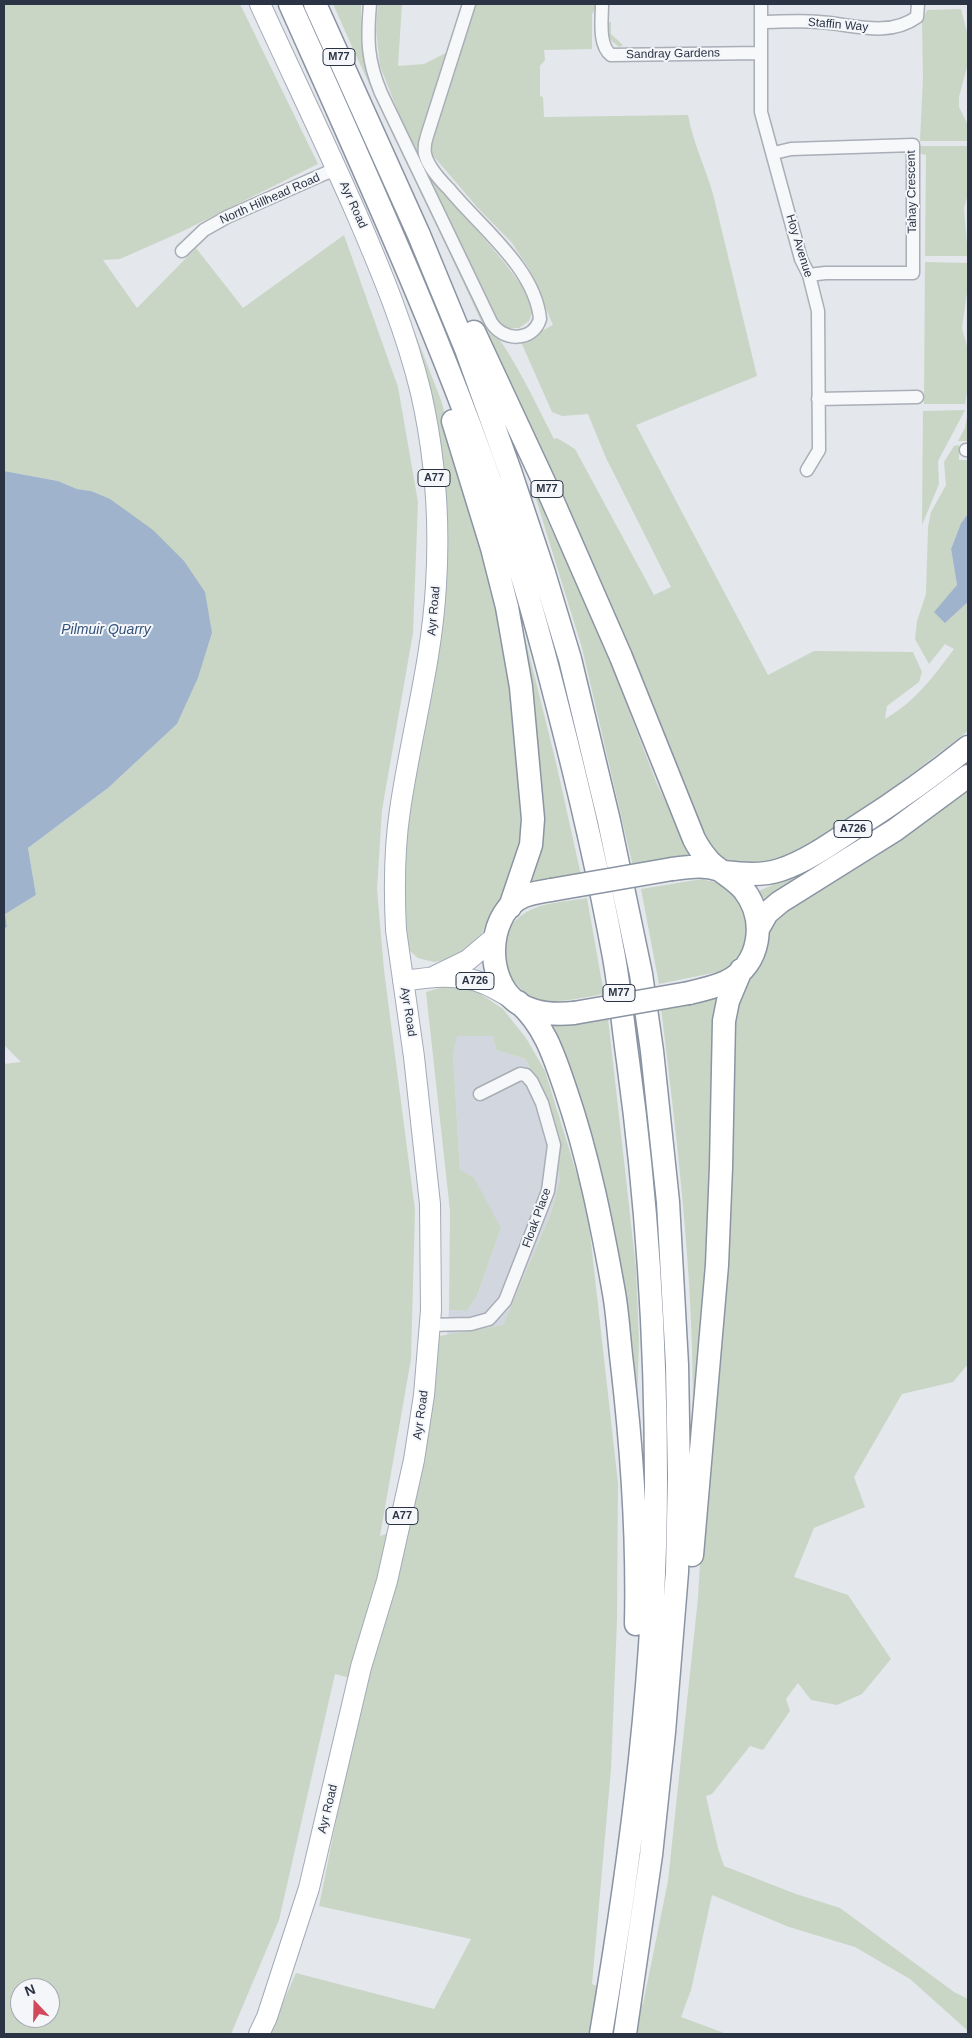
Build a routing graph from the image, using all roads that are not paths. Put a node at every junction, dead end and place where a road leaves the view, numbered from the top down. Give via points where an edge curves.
1 (260, 4) edge
2 (278, 4) edge
3 (290, 4) edge
4 (315, 4) edge
5 (370, 4) edge
6 (469, 4) edge
7 (602, 4) edge
8 (761, 4) edge
9 (918, 4) edge
10 (761, 22) junction
11 (760, 53) junction
12 (363, 110) junction
13 (774, 153) junction
14 (338, 171) junction
15 (182, 251) dead end
16 (808, 275) junction
17 (917, 397) dead end
18 (818, 398) junction
19 (807, 470) dead end
20 (968, 747) edge
21 (968, 776) edge
22 (722, 871) junction
23 (510, 906) junction
24 (759, 926) junction
25 (494, 938) junction
26 (741, 970) junction
27 (434, 976) junction
28 (403, 981) junction
29 (516, 1001) junction
30 (480, 1094) dead end
31 (430, 1325) junction
32 (631, 1828) junction
33 (632, 1987) junction
34 (258, 2034) edge
35 (601, 2034) edge
36 (625, 2034) edge

1 - 14 main road, Ayr Road / A77
2 - 23 highway via 397,272 431,357 456,430 507,606 521,687 532,828 531,845
3 - 32 highway, M77 via 425,308 489,475 524,582 570,754 614,959 646,1221 655,1398 654,1568 642,1738
4 - 12 highway, M77
5 - 6 street via 368,51 380,94 491,322 506,336 522,335 534,330 540,319 531,291 513,260 446,187 425,154 424,145
7 - 11 street, Sandray Gardens via 603,40 606,51 611,55
8 - 10 street
9 - 10 street, Staffin Way via 917,17 897,28 857,28 819,21
10 - 11 street, Hoy Avenue
11 - 13 street, Hoy Avenue via 761,112
12 - 22 highway, M77 via 450,281 551,497 621,657 694,839 710,862
12 - 33 highway, M77 via 466,349 544,572 568,651 609,821 641,974 669,1211 679,1477 677,1572 664,1732
13 - 16 street, Hoy Avenue
13 - 16 street, Tahay Crescent via 791,149 912,145 913,273
14 - 15 street, North Hillhead Road via 227,217 204,230
14 - 28 main road, Ayr Road / A77 via 385,278 403,329 421,393 434,483 438,542 434,612 400,810 395,859 394,899
16 - 18 street, Hoy Avenue via 818,311
17 - 18 street
18 - 19 street, Hoy Avenue via 819,450
20 - 22 highway, A726 via 917,786 810,856 764,874
21 - 24 highway, A726 via 895,830 780,902 767,913
22 - 23 highway, A726, bridge via 711,866 672,869 532,893
22 - 24 highway, A726 via 751,899
23 - 25 highway, A726 via 501,918
24 - 26 highway, A726 via 755,951
25 - 27 main road, A726 via 468,960
25 - 29 highway, A726 via 496,967
26 - 29 highway, A726, bridge via 726,982 689,993 574,1013 548,1014
26 - 33 highway via 724,1020 717,1265 680,1712 655,1880
27 - 28 main road, A726
27 - 29 main road, A726 via 474,980
28 - 31 main road, Ayr Road / A77 via 430,1204
29 - 32 highway via 530,1012 545,1037 576,1119 614,1294 628,1416 635,1539
30 - 31 street, Floak Place via 520,1074 532,1082 542,1103 554,1145 548,1191 505,1301 489,1319 470,1324
31 - 34 main road, Ayr Road / A77 via 420,1426 388,1581 361,1667 309,1888 267,2017
32 - 35 highway, M77
33 - 36 highway, M77

